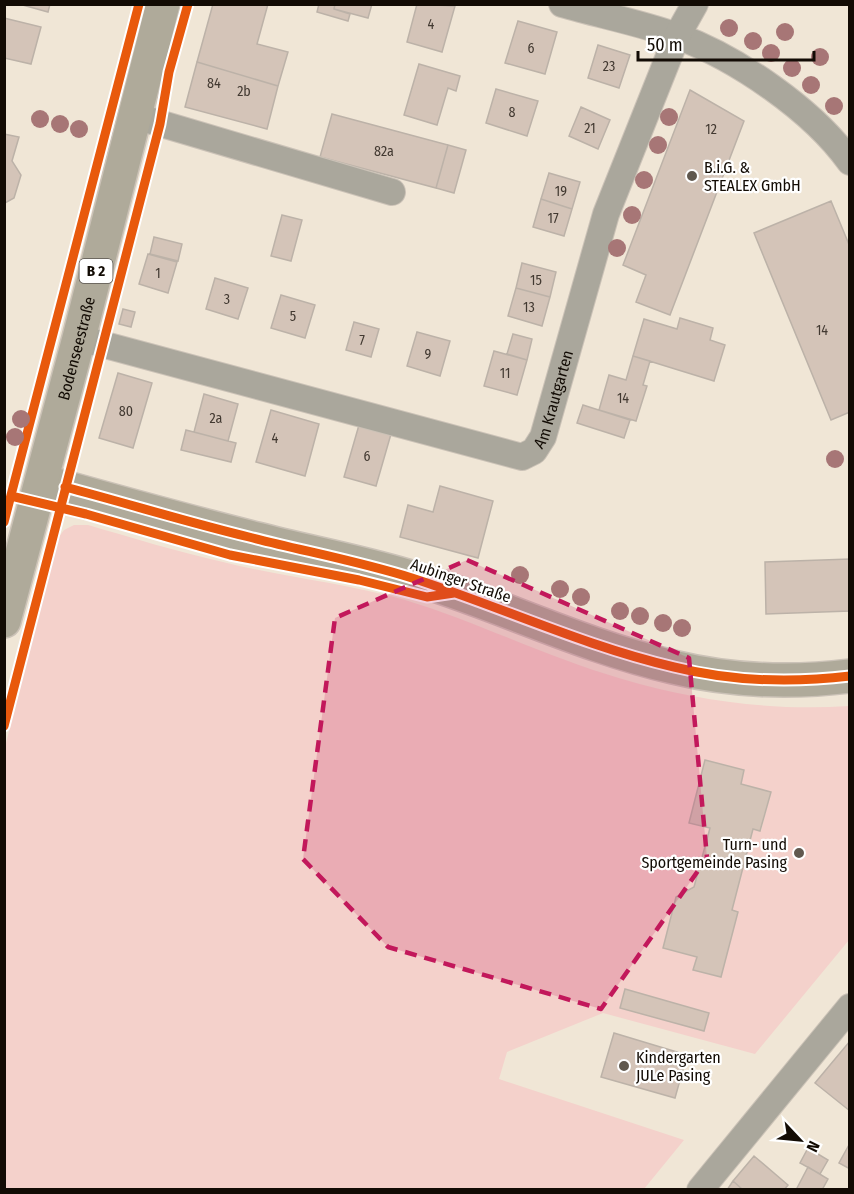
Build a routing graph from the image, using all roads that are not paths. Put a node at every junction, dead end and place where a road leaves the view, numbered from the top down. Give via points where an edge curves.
1 (163, 4) edge
2 (562, 4) edge
3 (695, 4) edge
4 (677, 36) junction
5 (135, 116) junction
6 (849, 162) edge
7 (392, 192) dead end
8 (80, 338) junction
9 (42, 481) junction
10 (4, 621) edge
11 (849, 676) edge
12 (849, 1007) edge
13 (700, 1190) edge

1 - 5 main road, Bodenseestraße / B 2
2 - 4 street
3 - 4 street, Am Krautgarten
4 - 6 street via 762,80 820,127
4 - 8 street, Am Krautgarten via 606,214 543,437 534,451 522,458
5 - 7 street
5 - 8 main road, Bodenseestraße / B 2
8 - 9 main road, Bodenseestraße / B 2
9 - 10 main road, Bodenseestraße / B 2
9 - 11 main road, Aubinger Straße via 225,531 371,565 674,667 771,679
12 - 13 street

